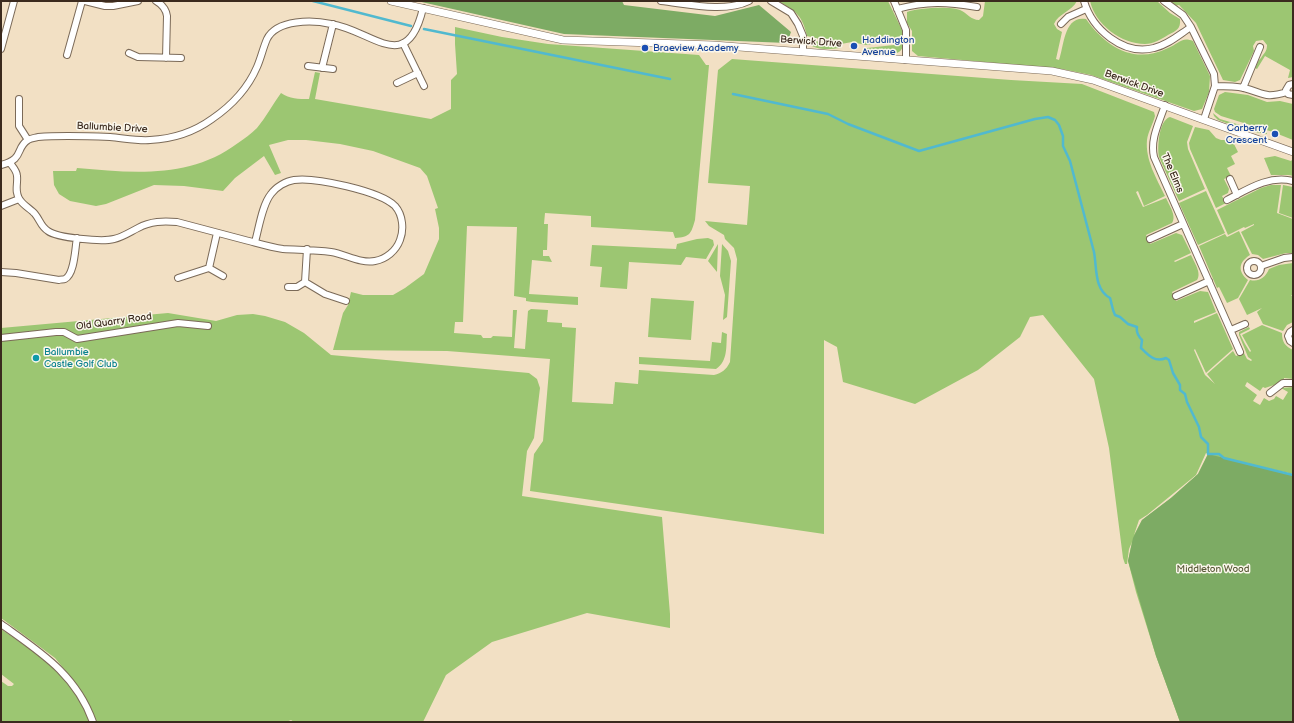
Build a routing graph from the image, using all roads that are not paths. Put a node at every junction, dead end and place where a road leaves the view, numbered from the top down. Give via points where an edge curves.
1 (14, 1) edge
2 (83, 1) edge
3 (138, 1) edge
4 (156, 1) edge
5 (391, 1) edge
6 (661, 1) edge
7 (749, 1) edge
8 (771, 1) edge
9 (894, 1) edge
10 (1084, 1) edge
11 (1164, 1) edge
12 (977, 7) dead end
13 (423, 8) junction
14 (897, 9) junction
15 (1086, 9) junction
16 (333, 24) junction
17 (1061, 24) dead end
18 (1192, 27) junction
19 (403, 43) junction
20 (2, 44) edge
21 (1260, 47) dead end
22 (803, 52) junction
23 (129, 53) dead end
24 (67, 55) dead end
25 (166, 58) junction
26 (180, 58) dead end
27 (906, 60) junction
28 (308, 66) dead end
29 (322, 68) junction
30 (333, 69) dead end
31 (418, 73) junction
32 (397, 83) dead end
33 (1293, 84) edge
34 (424, 86) dead end
35 (1215, 86) junction
36 (1243, 88) junction
37 (1286, 92) junction
38 (1293, 95) edge
39 (19, 99) dead end
40 (1165, 105) junction
41 (1204, 119) junction
42 (28, 140) junction
43 (1293, 152) edge
44 (10, 163) junction
45 (1, 165) edge
46 (1230, 179) dead end
47 (1293, 181) edge
48 (1237, 194) junction
49 (18, 198) junction
50 (1227, 200) dead end
51 (1, 206) edge
52 (1183, 224) junction
53 (217, 232) junction
54 (77, 238) junction
55 (1150, 238) dead end
56 (255, 242) junction
57 (307, 249) junction
58 (1293, 258) edge
59 (1261, 266) dead end
60 (209, 268) junction
61 (1, 272) edge
62 (223, 276) dead end
63 (178, 278) dead end
64 (1209, 281) junction
65 (305, 282) junction
66 (288, 287) dead end
67 (1176, 296) dead end
68 (346, 301) dead end
69 (1245, 324) dead end
70 (208, 326) dead end
71 (1231, 330) junction
72 (1293, 330) edge
73 (1, 338) edge
74 (1293, 343) edge
75 (1240, 352) dead end
76 (1293, 383) edge
77 (1270, 393) dead end
78 (1, 624) edge
79 (93, 722) edge

1 - 20 street
2 - 3 street via 105,6
2 - 24 street
4 - 25 street via 166,10
5 - 13 street, Berwick Drive
6 - 7 street via 716,7 740,5
8 - 22 street via 791,13 798,24 803,36
9 - 14 street
10 - 15 street
11 - 18 street via 1183,15
12 - 14 street via 931,2
13 - 19 street via 412,37
13 - 22 street, Berwick Drive via 563,40 713,45
14 - 27 street via 906,30
15 - 17 street via 1068,17
15 - 18 street via 1106,35 1130,48 1142,50 1166,44
16 - 19 street, Ballumbie Drive via 384,45
16 - 29 street
16 - 42 street, Ballumbie Drive via 307,22 286,24 276,29 268,37 257,68 232,104 191,131 149,141 111,137 47,136
18 - 35 street via 1214,74
19 - 31 street
21 - 36 street
22 - 27 street, Berwick Drive
23 - 25 street via 138,57
25 - 26 street
27 - 40 street, Berwick Drive via 1052,71 1093,80
28 - 29 street
29 - 30 street
31 - 32 street
31 - 34 street
33 - 37 street via 1287,86
35 - 36 street
35 - 41 street
36 - 37 street via 1263,95 1274,96
37 - 38 street
39 - 42 street via 19,126
40 - 41 street, Berwick Drive
40 - 52 street, The Elms via 1152,148
41 - 43 street, Berwick Drive
42 - 44 street via 17,158
44 - 45 street
44 - 49 street via 18,176
46 - 48 street
47 - 48 street via 1282,179 1264,182
48 - 50 street
49 - 51 street
49 - 54 street via 34,213 47,231
52 - 55 street
52 - 64 street, The Elms
53 - 54 street via 165,221 151,223 112,240
53 - 56 street
53 - 60 street
54 - 61 street via 73,265 66,279
56 - 57 street via 283,249
56 - 57 street via 266,201 271,193 292,180 337,184 368,192 386,199 396,207 402,220 400,242 395,250 386,257 374,261
57 - 65 street
58 - 59 street via 1284,258
60 - 62 street
60 - 63 street
64 - 67 street
64 - 71 street, The Elms
65 - 66 street via 297,287
65 - 68 street via 325,294
69 - 71 street
70 - 73 street, Old Quarry Road via 178,323 76,339 64,332
71 - 75 street, The Elms
72 - 74 street via 1288,336
76 - 77 street via 1283,383
78 - 79 street via 63,672

